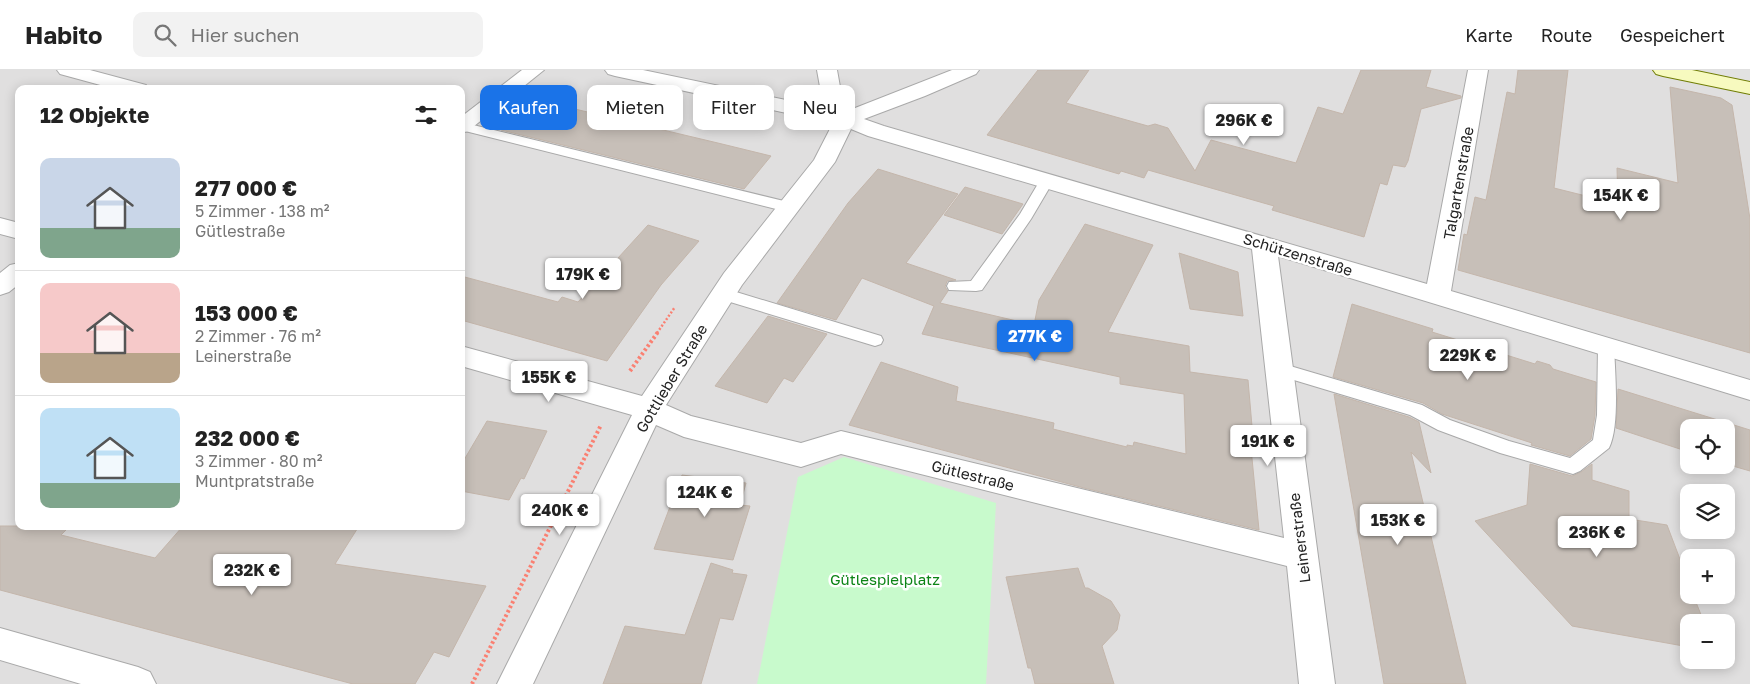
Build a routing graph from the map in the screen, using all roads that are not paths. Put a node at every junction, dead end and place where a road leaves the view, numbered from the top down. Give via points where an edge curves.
1 (67, 70) edge
2 (534, 70) edge
3 (615, 70) edge
4 (827, 70) edge
5 (969, 70) edge
6 (1478, 70) edge
7 (1663, 70) edge
8 (124, 85) edge
9 (830, 85) edge
10 (1750, 88) edge
11 (784, 106) edge
12 (855, 115) edge
13 (855, 123) edge
14 (465, 125) edge
15 (465, 128) edge
16 (840, 130) edge
17 (1047, 180) junction
18 (788, 207) junction
19 (0, 226) edge
20 (15, 230) edge
21 (1264, 244) junction
22 (15, 274) edge
23 (0, 286) edge
24 (955, 286) dead end
25 (723, 294) junction
26 (1438, 296) junction
27 (875, 340) dead end
28 (1606, 346) junction
29 (465, 357) edge
30 (1280, 369) junction
31 (1750, 390) edge
32 (649, 409) junction
33 (1301, 556) junction
34 (0, 644) edge
35 (138, 684) edge
36 (515, 684) edge
37 (1317, 684) edge

1 - 8 street
2 - 14 street
3 - 11 street, Schützenstraße
4 - 9 street
5 - 12 street
6 - 26 street, Talgartenstraße
7 - 10 main road
13 - 17 street, Schützenstraße
15 - 18 lane
16 - 18 street, Gottlieber Straße via 824,162
17 - 21 street, Schützenstraße
17 - 24 lane via 1026,216 976,286
18 - 25 street, Gottlieber Straße
19 - 20 street
21 - 26 street, Schützenstraße
21 - 30 street, Leinerstraße
22 - 23 street
25 - 27 lane
25 - 32 street, Gottlieber Straße
26 - 28 street, Schützenstraße
28 - 30 lane via 1606,415 1602,443 1573,466 1507,448 1444,425 1416,410
28 - 31 street, Schützenstraße
29 - 32 street, Gütlestraße
30 - 33 street, Leinerstraße
32 - 33 street, Gütlestraße via 684,426 801,455 841,442
32 - 36 street, Gottlieber Straße
33 - 37 street, Leinerstraße
34 - 35 street

